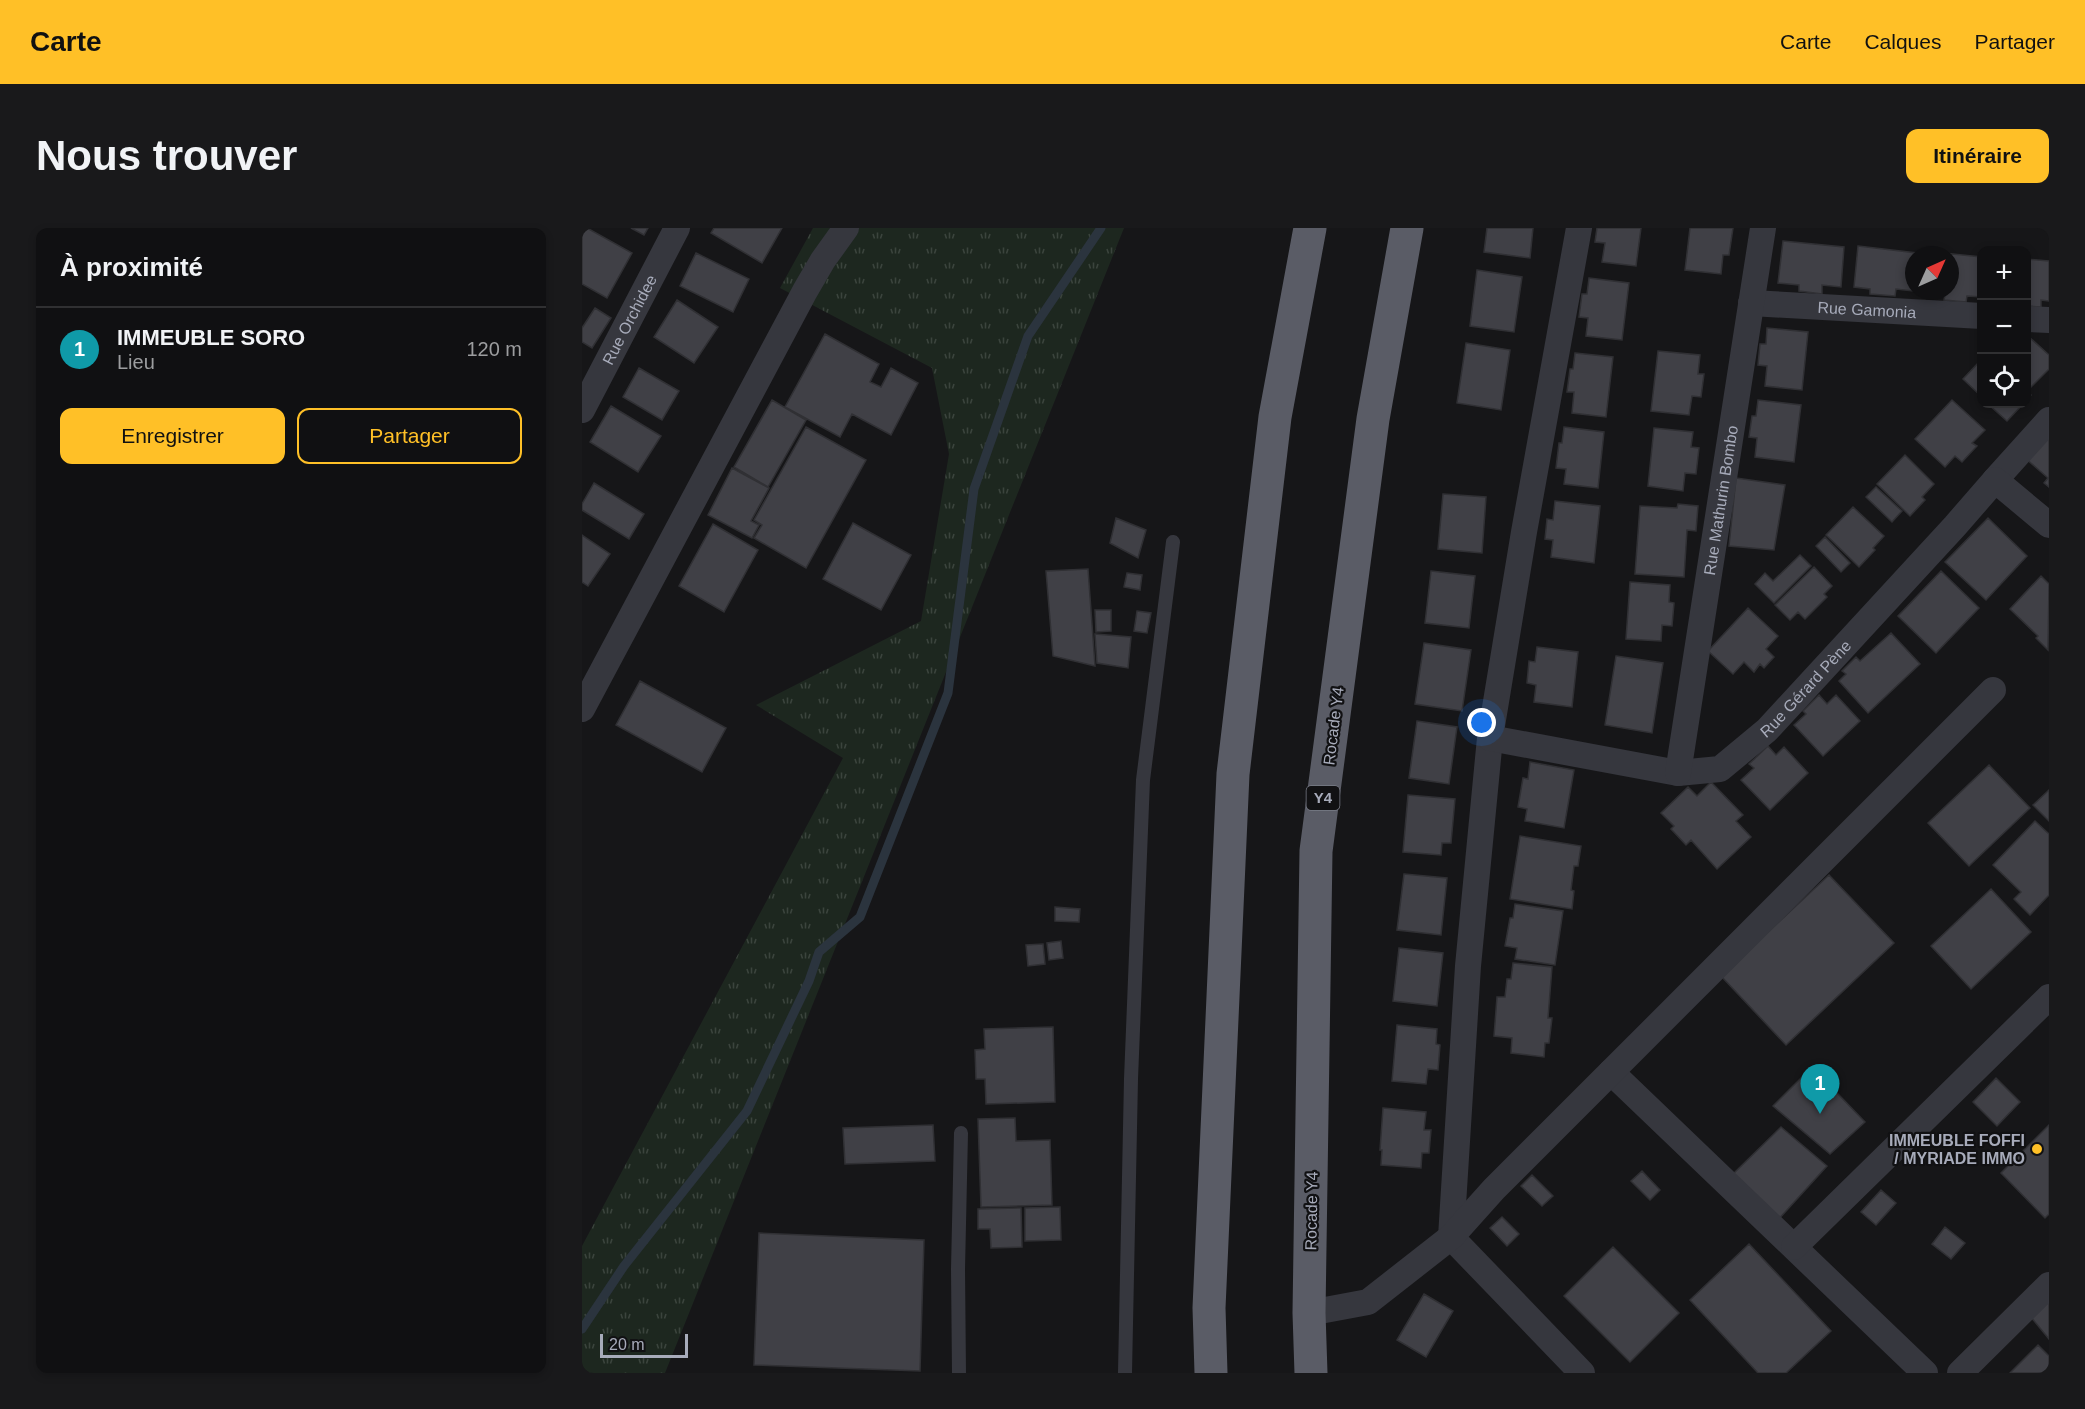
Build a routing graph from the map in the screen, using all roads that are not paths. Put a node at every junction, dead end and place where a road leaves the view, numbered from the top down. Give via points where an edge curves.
1 (677, 228) edge
2 (846, 228) edge
3 (1310, 228) edge
4 (1407, 228) edge
5 (1579, 228) edge
6 (1763, 228) edge
7 (1751, 303) junction
8 (1977, 316) edge
9 (2031, 319) edge
10 (2049, 320) edge
11 (582, 410) edge
12 (2049, 420) edge
13 (1995, 480) junction
14 (2049, 525) edge
15 (1173, 542) dead end
16 (1993, 690) dead end
17 (582, 710) edge
18 (1490, 738) junction
19 (1678, 773) junction
20 (2049, 997) edge
21 (1611, 1072) junction
22 (961, 1133) dead end
23 (1451, 1237) junction
24 (1794, 1247) junction
25 (2049, 1286) edge
26 (1309, 1313) junction
27 (959, 1373) edge
28 (1125, 1373) edge
29 (1211, 1373) edge
30 (1311, 1373) edge
31 (1582, 1373) edge
32 (1925, 1373) edge
33 (1960, 1373) edge

1 - 11 street, Rue Orchidee
2 - 17 street via 805,291
3 - 29 highway via 1275,417 1233,774 1209,1296
4 - 26 highway, Rocade Y4 / Y4 via 1373,419 1316,851
5 - 18 street
6 - 7 street, Rue Mathurin Bombo
7 - 8 street, Rue Gamonia
7 - 19 street, Rue Mathurin Bombo
9 - 10 street
12 - 13 street, Rue Gérard Pène
13 - 14 street
13 - 19 street, Rue Gérard Pène via 1767,730 1720,769
15 - 28 lane via 1143,780
16 - 21 street
18 - 19 street, Rue Gérard Pène
18 - 23 street via 1468,966
20 - 24 street
21 - 23 street
21 - 24 street
22 - 27 lane
23 - 26 street via 1368,1302
23 - 31 street
24 - 32 street
25 - 33 street
26 - 30 highway, Rocade Y4 / Y4

